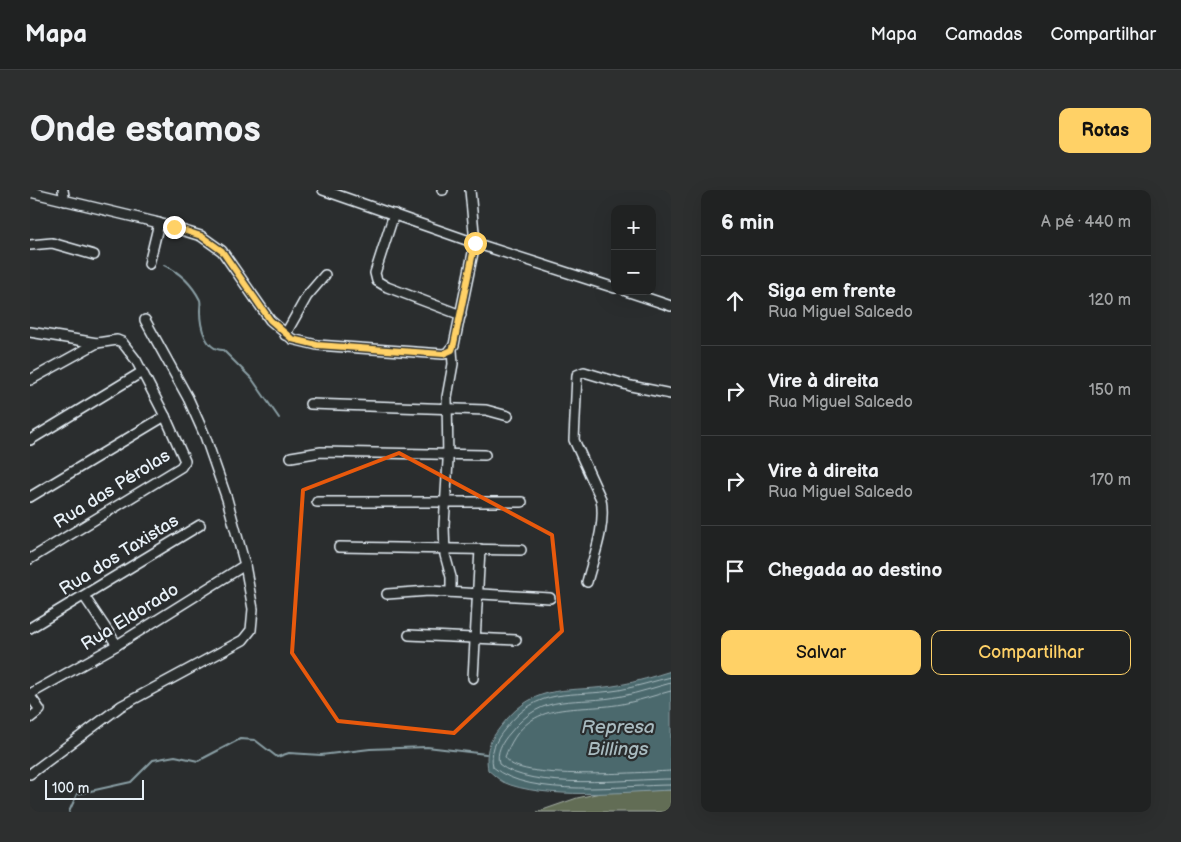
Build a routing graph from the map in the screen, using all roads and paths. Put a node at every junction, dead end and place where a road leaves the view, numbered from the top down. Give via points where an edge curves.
1 (62, 190) edge
2 (323, 190) edge
3 (470, 190) edge
4 (30, 192) edge
5 (65, 201) junction
6 (394, 214) junction
7 (159, 223) junction
8 (475, 243) junction
9 (30, 245) edge
10 (94, 255) dead end
11 (150, 264) dead end
12 (325, 275) dead end
13 (611, 287) edge
14 (638, 295) edge
15 (671, 306) edge
16 (461, 315) junction
17 (145, 320) dead end
18 (30, 332) edge
19 (285, 335) junction
20 (97, 343) junction
21 (452, 350) junction
22 (142, 372) junction
23 (30, 378) edge
24 (671, 394) edge
25 (310, 404) dead end
26 (447, 408) junction
27 (165, 416) junction
28 (508, 416) dead end
29 (30, 440) edge
30 (448, 454) junction
31 (485, 454) dead end
32 (291, 457) dead end
33 (30, 498) edge
34 (317, 502) dead end
35 (446, 502) junction
36 (522, 502) dead end
37 (200, 524) dead end
38 (339, 546) dead end
39 (444, 548) junction
40 (480, 549) junction
41 (521, 550) dead end
42 (30, 559) edge
43 (245, 565) junction
44 (587, 582) dead end
45 (451, 592) junction
46 (387, 594) dead end
47 (478, 594) junction
48 (84, 596) junction
49 (550, 598) dead end
50 (30, 628) edge
51 (409, 635) dead end
52 (475, 638) junction
53 (516, 640) dead end
54 (117, 645) junction
55 (473, 678) dead end
56 (30, 695) edge
57 (30, 718) edge
58 (30, 774) edge

1 - 5 street
2 - 6 street
3 - 8 street
4 - 5 street
5 - 7 street
6 - 8 street
6 - 16 street via 375,273 377,280 387,287
7 - 11 street
7 - 19 street via 187,231 213,244
8 - 13 street
8 - 16 street
9 - 10 street via 52,243
12 - 19 street via 307,296
14 - 15 street
16 - 21 street
17 - 43 street via 173,368 205,436
18 - 20 street
19 - 21 street via 317,345 443,354
20 - 22 street via 122,342
20 - 23 street
21 - 26 street
22 - 27 street
22 - 29 street
24 - 44 street via 584,372 578,375 574,440 603,507
25 - 26 street
26 - 28 street via 486,410
26 - 30 street
27 - 33 street
27 - 42 street, Rua das Pérolas via 185,461 181,466
30 - 31 street
30 - 32 street via 321,452
30 - 35 street
34 - 35 street
35 - 36 street
35 - 39 street
37 - 48 street, Rua dos Taxistas
38 - 39 street
39 - 40 street
39 - 45 street via 451,576
40 - 41 street
40 - 47 street
43 - 54 street, Rua Eldorado
43 - 58 street via 253,620 248,635 121,706
45 - 46 street
45 - 47 street
47 - 49 street
47 - 52 street
48 - 50 street, Rua dos Taxistas
48 - 54 street
51 - 52 street
52 - 53 street
52 - 55 street
54 - 56 street, Rua Eldorado
56 - 57 street via 40,709

